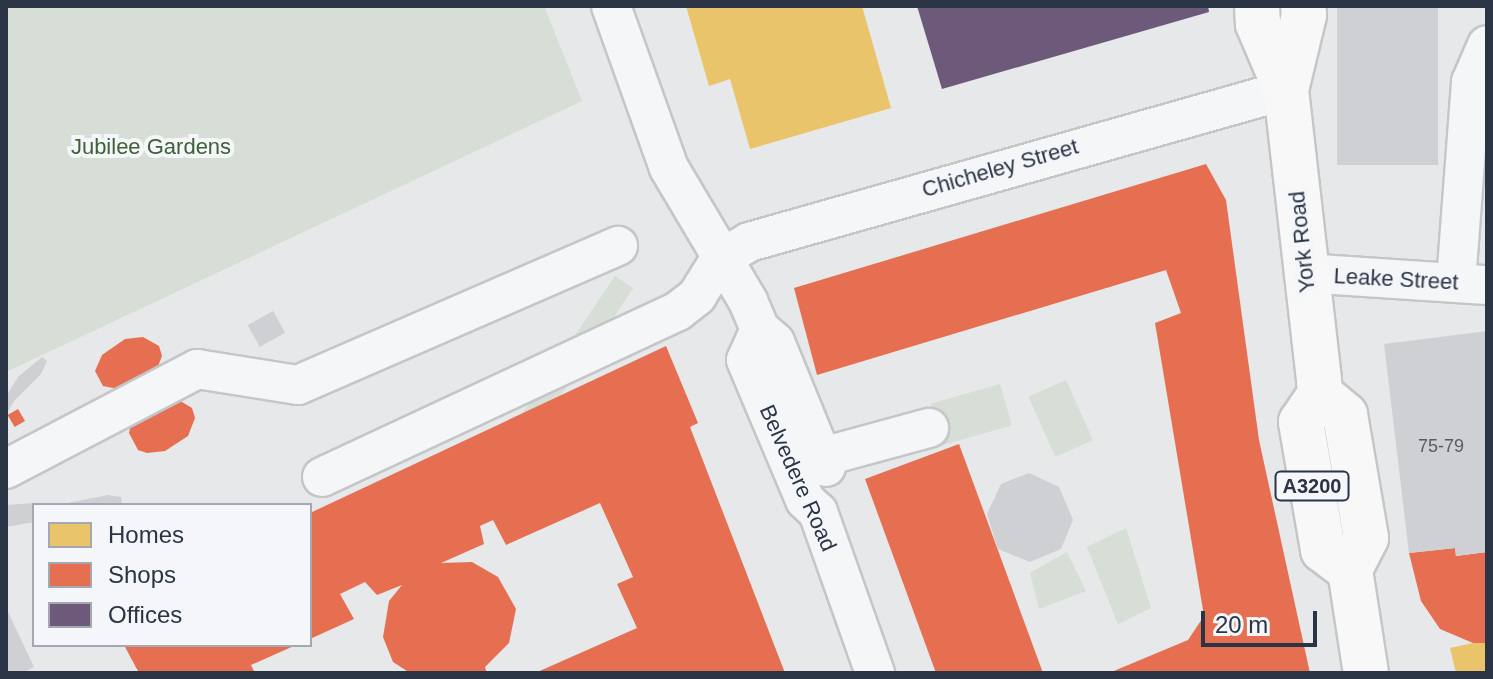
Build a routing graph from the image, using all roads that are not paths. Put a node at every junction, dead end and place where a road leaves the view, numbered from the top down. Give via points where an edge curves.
1 (611, 6) edge
2 (1257, 6) edge
3 (1303, 6) edge
4 (1487, 45) edge
5 (1286, 90) junction
6 (618, 246) dead end
7 (720, 259) junction
8 (1304, 273) junction
9 (1472, 283) edge
10 (760, 329) junction
11 (929, 428) dead end
12 (6, 469) edge
13 (322, 477) dead end
14 (875, 673) edge
15 (1366, 673) edge

1 - 7 street, Belvedere Road via 669,168
2 - 5 main road, York Road / A3200 via 1258,24
3 - 5 main road, York Road / A3200
4 - 9 street via 1471,82
5 - 7 street, Chicheley Street via 782,230
5 - 8 main road, York Road / A3200
6 - 12 street via 298,385 197,369
7 - 10 street, Belvedere Road
7 - 13 street via 697,296 678,311
8 - 9 street, Leake Street
8 - 15 main road, York Road / A3200 via 1320,394 1345,415 1365,529 1366,538 1350,570
10 - 11 street, Belvedere Road via 775,342 824,462
10 - 14 street, Belvedere Road via 746,360 805,500 818,512

